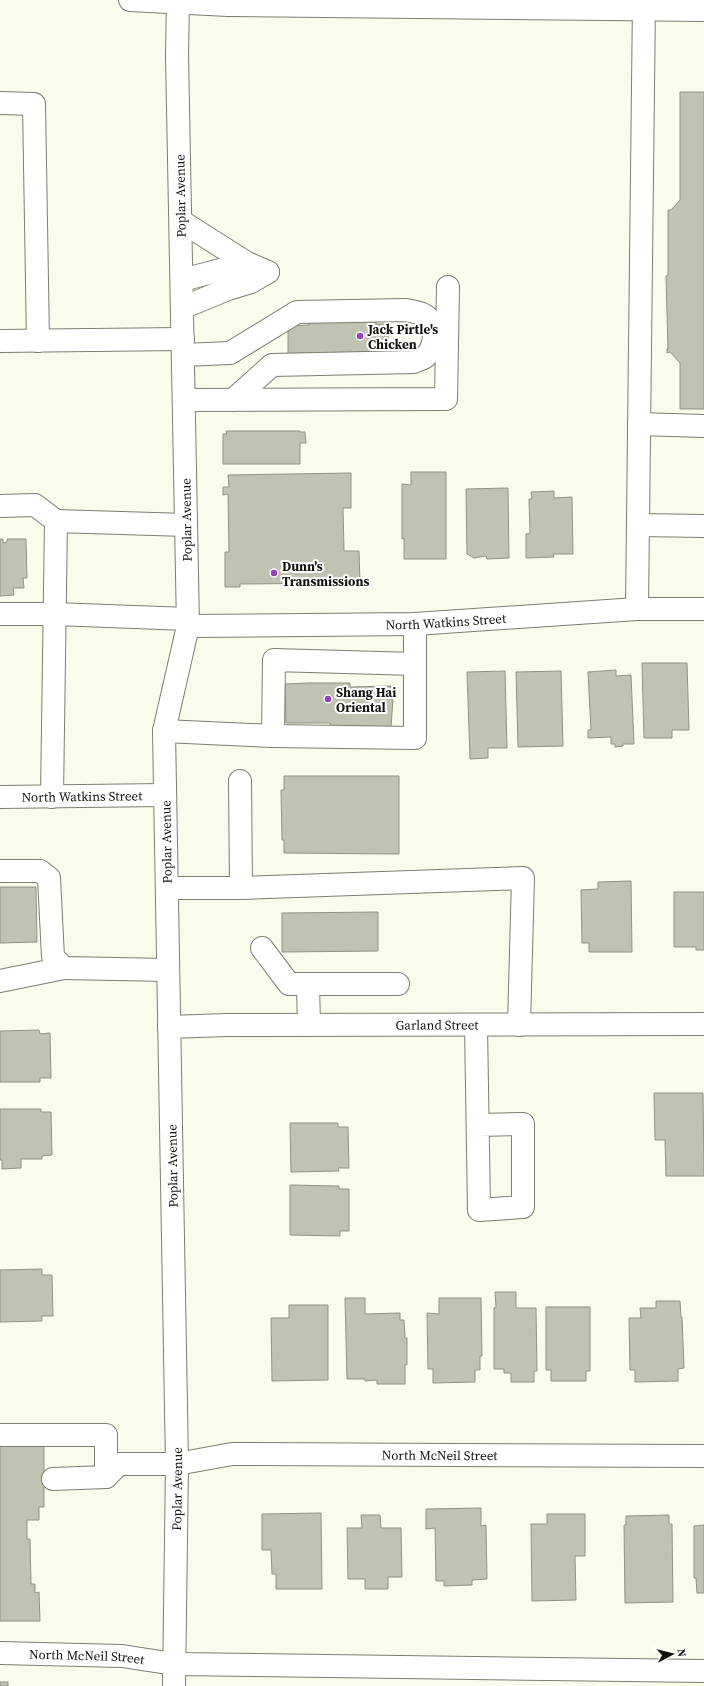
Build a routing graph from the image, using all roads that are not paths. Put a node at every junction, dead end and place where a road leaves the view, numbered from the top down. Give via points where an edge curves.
1 (130, 0) edge
2 (178, 1) edge
3 (311, 2) edge
4 (260, 3) edge
5 (452, 4) edge
6 (644, 5) edge
7 (704, 10) edge
8 (0, 103) edge
9 (181, 221) junction
10 (247, 263) junction
11 (182, 280) junction
12 (448, 287) dead end
13 (182, 308) junction
14 (0, 341) edge
15 (38, 341) junction
16 (183, 346) junction
17 (184, 400) junction
18 (233, 400) junction
19 (639, 424) junction
20 (704, 426) edge
21 (0, 506) edge
22 (56, 521) junction
23 (186, 525) junction
24 (638, 526) junction
25 (704, 526) edge
26 (0, 604) edge
27 (637, 609) junction
28 (704, 609) edge
29 (0, 614) edge
30 (28, 614) junction
31 (54, 614) junction
32 (188, 622) junction
33 (415, 624) junction
34 (415, 664) junction
35 (164, 731) junction
36 (273, 736) junction
37 (240, 781) dead end
38 (165, 795) junction
39 (0, 797) edge
40 (52, 797) junction
41 (0, 871) edge
42 (166, 888) junction
43 (241, 888) junction
44 (262, 948) dead end
45 (64, 968) junction
46 (168, 970) junction
47 (0, 981) edge
48 (398, 984) dead end
49 (308, 985) junction
50 (476, 1024) junction
51 (704, 1024) edge
52 (309, 1025) junction
53 (519, 1025) junction
54 (169, 1027) junction
55 (478, 1125) dead end
56 (0, 1435) edge
57 (704, 1456) edge
58 (177, 1464) junction
59 (106, 1477) junction
60 (53, 1479) dead end
61 (0, 1653) edge
62 (174, 1664) junction
63 (704, 1671) edge
64 (174, 1686) edge

1 - 2 main road
2 - 4 main road
2 - 9 main road, Poplar Avenue
3 - 4 main road
3 - 5 main road
5 - 6 main road
6 - 7 main road
6 - 19 main road
8 - 15 main road via 34,104
9 - 10 main road
9 - 11 main road, Poplar Avenue
10 - 11 main road
10 - 13 main road via 268,272 251,282
11 - 13 main road, Poplar Avenue
12 - 18 main road via 446,399
13 - 16 main road, Poplar Avenue
14 - 15 main road
15 - 16 main road
16 - 17 main road, Poplar Avenue
16 - 18 main road via 230,353 297,312 406,310 420,312 429,319 434,338 432,347 425,357 414,362 272,365
17 - 18 main road
17 - 23 main road, Poplar Avenue
19 - 20 main road
19 - 24 main road
21 - 22 main road via 35,505
22 - 23 main road
22 - 31 main road
23 - 32 main road, Poplar Avenue
24 - 25 main road
24 - 27 main road
26 - 30 main road via 16,604
27 - 28 main road, North Watkins Street
27 - 33 main road, North Watkins Street
29 - 30 main road, North Watkins Street
30 - 31 main road, North Watkins Street
31 - 32 main road, North Watkins Street
31 - 40 main road
32 - 33 main road, North Watkins Street
32 - 35 main road, Poplar Avenue
33 - 34 main road
34 - 36 main road via 415,738
34 - 36 main road via 274,660
35 - 36 main road
35 - 38 main road, Poplar Avenue
37 - 43 main road
38 - 40 main road, North Watkins Street
38 - 42 main road, Poplar Avenue
39 - 40 main road, North Watkins Street
41 - 45 main road via 40,871 49,878 54,957
42 - 43 main road
42 - 46 main road, Poplar Avenue
43 - 53 main road via 523,878
44 - 49 main road via 289,984
45 - 46 main road
45 - 47 main road
46 - 54 main road, Poplar Avenue
48 - 49 main road
49 - 52 main road
50 - 52 main road, Garland Street
50 - 53 main road, Garland Street
50 - 55 main road
51 - 53 main road, Garland Street
52 - 54 main road, Garland Street
54 - 58 main road, Poplar Avenue
56 - 59 main road via 106,1435
57 - 58 main road, North McNeil Street via 232,1454
58 - 59 main road, North McNeil Street via 120,1464
58 - 62 main road, Poplar Avenue
59 - 60 main road
61 - 62 main road, North McNeil Street via 122,1656
62 - 63 main road, North McNeil Street
62 - 64 main road, Poplar Avenue

